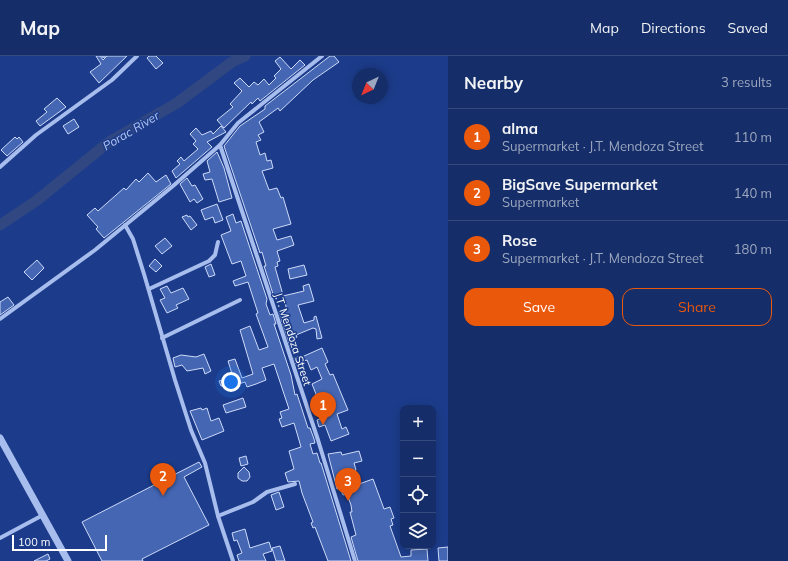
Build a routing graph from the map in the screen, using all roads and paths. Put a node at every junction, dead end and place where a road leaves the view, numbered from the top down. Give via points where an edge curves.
1 (137, 56) edge
2 (322, 56) edge
3 (220, 145) junction
4 (0, 167) edge
5 (125, 225) junction
6 (218, 242) dead end
7 (149, 289) junction
8 (240, 300) dead end
9 (0, 319) edge
10 (162, 338) junction
11 (0, 438) edge
12 (295, 484) dead end
13 (43, 515) junction
14 (218, 516) junction
15 (0, 538) edge
16 (68, 561) edge
17 (233, 561) edge
18 (355, 561) edge

1 - 4 street via 112,80 36,135
2 - 3 street via 238,123
3 - 5 street
3 - 18 street, J.T. Mendoza Street via 318,440
5 - 7 street via 133,239
5 - 9 street
6 - 7 street via 215,256 209,261
7 - 10 street
8 - 10 street
10 - 14 street via 191,430 205,463
11 - 13 street
12 - 14 street via 267,492 253,502
13 - 15 street
13 - 16 street
14 - 17 street

